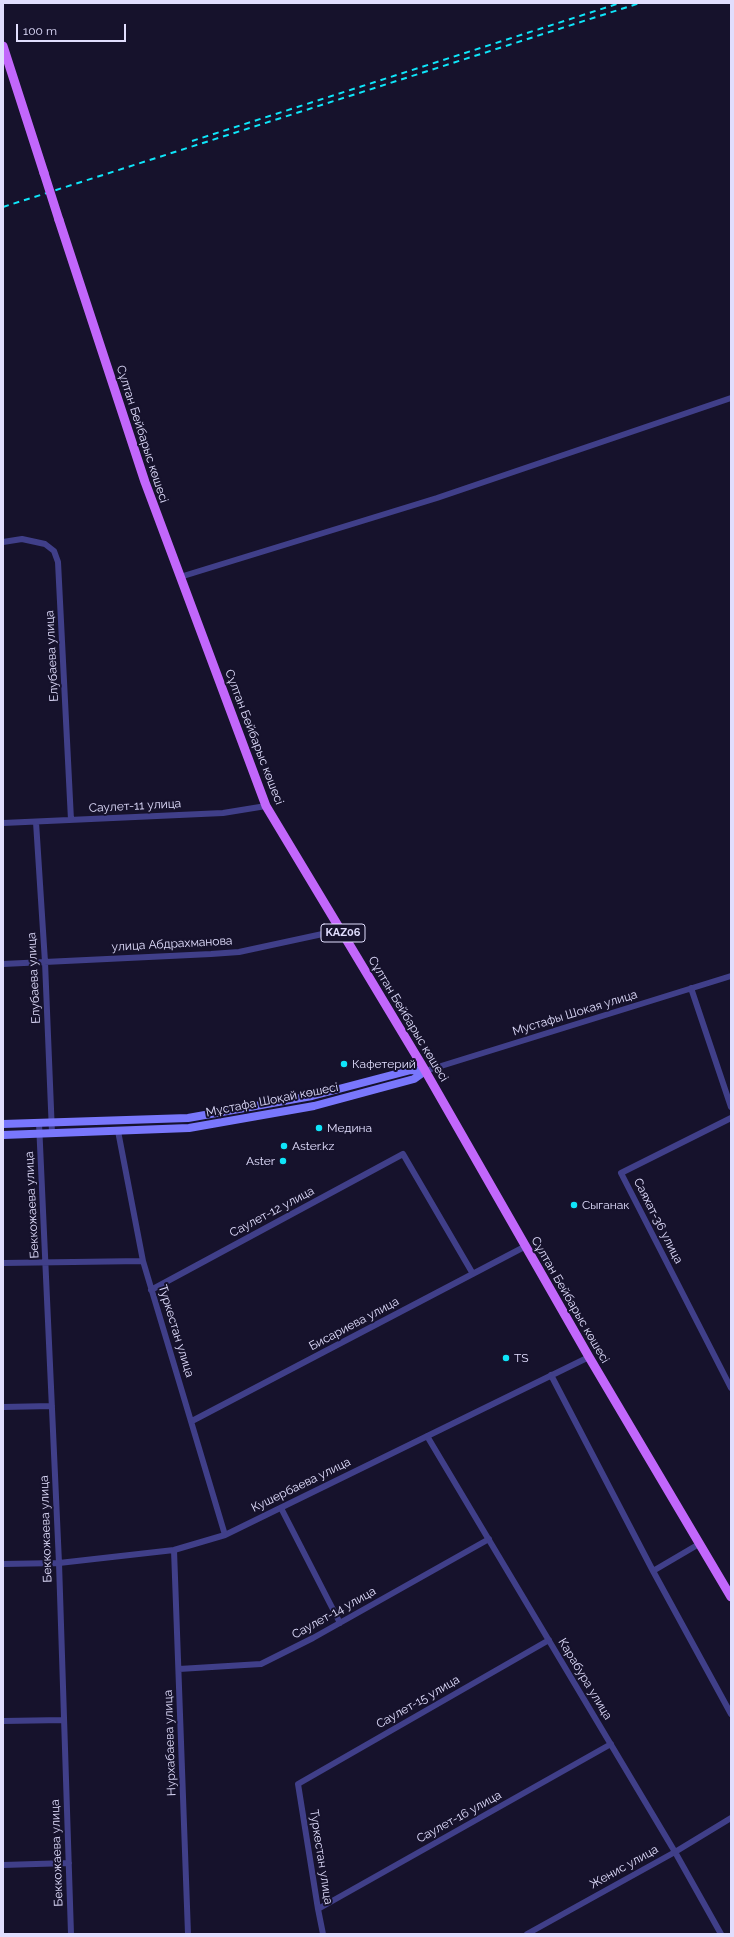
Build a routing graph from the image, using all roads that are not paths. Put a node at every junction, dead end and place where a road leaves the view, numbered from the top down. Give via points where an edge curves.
1 (3, 46) edge
2 (731, 398) edge
3 (3, 542) edge
4 (180, 577) junction
5 (266, 806) junction
6 (71, 820) junction
7 (36, 822) junction
8 (3, 823) edge
9 (341, 930) junction
10 (45, 962) junction
11 (3, 964) edge
12 (731, 976) edge
13 (691, 988) junction
14 (425, 1071) junction
15 (731, 1107) edge
16 (731, 1118) edge
17 (39, 1123) junction
18 (52, 1123) junction
19 (3, 1124) edge
20 (118, 1131) junction
21 (52, 1133) junction
22 (39, 1134) junction
23 (3, 1135) edge
24 (526, 1246) junction
25 (45, 1261) junction
26 (143, 1262) junction
27 (3, 1263) edge
28 (473, 1274) junction
29 (152, 1290) junction
30 (589, 1357) junction
31 (551, 1375) junction
32 (731, 1388) edge
33 (52, 1406) junction
34 (3, 1407) edge
35 (192, 1422) junction
36 (427, 1436) junction
37 (281, 1508) junction
38 (225, 1534) junction
39 (489, 1539) junction
40 (699, 1544) junction
41 (174, 1550) junction
42 (59, 1563) junction
43 (3, 1564) edge
44 (653, 1571) junction
45 (731, 1597) edge
46 (340, 1623) junction
47 (549, 1640) junction
48 (179, 1669) junction
49 (731, 1714) edge
50 (64, 1720) junction
51 (3, 1721) edge
52 (611, 1744) junction
53 (298, 1784) joint
54 (731, 1818) edge
55 (675, 1852) junction
56 (69, 1863) junction
57 (3, 1865) edge
58 (318, 1909) junction
59 (71, 1934) edge
60 (188, 1934) edge
61 (323, 1934) edge
62 (527, 1934) edge
63 (721, 1934) edge

1 - 4 main road, Сұлтан Бейбарыс көшесі / KAZ06, bridge via 145,482
2 - 4 street via 437,498
3 - 6 street, Елубаева улица via 22,539 50,546 58,562
4 - 5 main road, Сұлтан Бейбарыс көшесі / KAZ06
5 - 6 street, Саулет-11 улица via 223,813
5 - 9 main road, Сұлтан Бейбарыс көшесі / KAZ06
6 - 7 street, Саулет-11 улица
7 - 8 street, Саулет-11 улица
7 - 10 street, Елубаева улица
9 - 10 street, улица Абдрахманова via 239,952
9 - 14 main road, Сұлтан Бейбарыс көшесі / KAZ06
10 - 11 street, улица Абдрахманова
10 - 18 street, Елубаева улица
12 - 13 street, Мустафы Шокая улица
13 - 14 street, Мустафы Шокая улица
13 - 15 street
14 - 18 street, Мұстафа Шоқай көшесі via 411,1070 312,1096 188,1118
14 - 20 street, Мұстафа Шоқай көшесі via 414,1079 314,1106 189,1128
14 - 24 main road, Сұлтан Бейбарыс көшесі / KAZ06
16 - 32 street, Саяхат-36 улица via 621,1173
17 - 18 street, Мұстафа Шоқай көшесі
17 - 19 street, Мұстафа Шоқай көшесі
17 - 22 street, Беккожаева улица
18 - 21 street, Елубаева улица
20 - 21 street, Мұстафа Шоқай көшесі
20 - 26 street, Туркестан улица
21 - 22 street, Мұстафа Шоқай көшесі
22 - 23 street, Мұстафа Шоқай көшесі
22 - 25 street, Беккожаева улица
24 - 28 street, Бисариева улица
24 - 30 main road, Сұлтан Бейбарыс көшесі / KAZ06
25 - 26 street
25 - 27 street
25 - 33 street, Беккожаева улица
26 - 29 street, Туркестан улица
28 - 29 street, Саулет-12 улица via 403,1154
28 - 35 street, Бисариева улица
29 - 35 street, Туркестан улица
30 - 31 street, Кушербаева улица
30 - 40 main road, Сұлтан Бейбарыс көшесі / KAZ06
31 - 36 street, Кушербаева улица
31 - 44 street
33 - 34 street
33 - 42 street, Беккожаева улица
35 - 38 street, Туркестан улица
36 - 37 street, Кушербаева улица
36 - 39 street, Карабура улица
37 - 38 street, Кушербаева улица
37 - 46 street
38 - 41 street, Кушербаева улица
39 - 46 street, Саулет-14 улица
39 - 47 street, Карабура улица
40 - 44 street
40 - 45 main road, Сұлтан Бейбарыс көшесі / KAZ06
41 - 42 street, Кушербаева улица
41 - 48 street, Нурхабаева улица
42 - 43 street, Кушербаева улица
42 - 50 street, Беккожаева улица
44 - 49 street
46 - 48 street, Саулет-14 улица via 262,1664
47 - 52 street, Карабура улица
47 - 53 street, Саулет-15 улица
48 - 60 street, Нурхабаева улица
50 - 51 street
50 - 56 street, Беккожаева улица
52 - 55 street, Карабура улица
52 - 58 street, Саулет-16 улица
53 - 58 street, Туркестан улица
54 - 55 street, Женис улица
55 - 62 street, Женис улица
55 - 63 street, Карабура улица
56 - 57 street
56 - 59 street, Беккожаева улица
58 - 61 street, Туркестан улица

